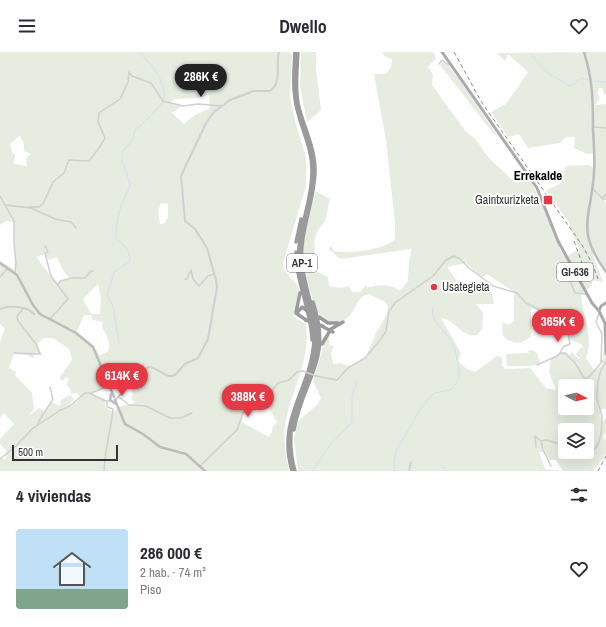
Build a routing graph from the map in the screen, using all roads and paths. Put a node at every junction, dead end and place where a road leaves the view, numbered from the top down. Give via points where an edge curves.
1 (279, 52) edge
2 (297, 52) edge
3 (584, 52) edge
4 (443, 53) edge
5 (439, 64) dead end
6 (452, 67) junction
7 (221, 106) junction
8 (593, 127) junction
9 (606, 128) edge
10 (592, 188) junction
11 (310, 194) junction
12 (606, 194) edge
13 (0, 196) edge
14 (602, 198) junction
15 (606, 200) edge
16 (5, 205) junction
17 (29, 207) junction
18 (76, 228) dead end
19 (45, 246) dead end
20 (0, 263) edge
21 (8, 268) junction
22 (93, 271) dead end
23 (606, 272) edge
24 (15, 273) junction
25 (214, 274) junction
26 (0, 276) edge
27 (564, 278) dead end
28 (185, 279) dead end
29 (305, 282) junction
30 (58, 285) junction
31 (300, 289) junction
32 (588, 294) junction
33 (591, 299) junction
34 (605, 303) edge
35 (24, 308) junction
36 (0, 309) edge
37 (307, 311) junction
38 (599, 312) junction
39 (39, 313) junction
40 (317, 314) junction
41 (298, 316) junction
42 (50, 319) junction
43 (604, 319) edge
44 (597, 320) junction
45 (334, 332) dead end
46 (320, 347) junction
47 (14, 352) dead end
48 (560, 353) junction
49 (606, 354) edge
50 (602, 361) junction
51 (537, 365) dead end
52 (308, 371) junction
53 (50, 386) dead end
54 (109, 386) junction
55 (91, 393) junction
56 (113, 399) junction
57 (192, 413) dead end
58 (38, 425) junction
59 (541, 441) junction
60 (558, 444) edge
61 (291, 446) junction
62 (536, 447) dead end
63 (594, 451) edge
64 (0, 459) edge
65 (410, 462) dead end
66 (200, 466) junction
67 (551, 466) dead end
68 (104, 471) edge
69 (205, 471) edge
70 (294, 471) edge
71 (409, 471) edge

1 - 7 street via 278,73 272,90 254,91
2 - 11 highway, AP-1 via 294,95 311,155
2 - 29 highway, AP-1 via 297,97 313,150 315,169 313,196 302,244
3 - 8 main road via 592,84
4 - 6 main road, GI-636
5 - 6 street via 444,60
6 - 32 main road, GI-636 via 537,188 558,241
7 - 17 street via 183,106 161,100 153,84 132,76 129,72 128,82 120,99 99,113 98,122 105,138 99,148 89,161 69,160 64,173 53,182 43,204 39,207
7 - 25 street via 211,115 203,128 181,179 185,221 198,233 208,253
8 - 9 street
8 - 10 main road
10 - 14 street
10 - 23 main road via 588,239 594,255
11 - 31 highway via 297,238 296,263
11 - 52 highway, AP-1 via 298,249 300,274 314,329 313,352
12 - 14 street
13 - 16 street
14 - 15 street
16 - 17 street
16 - 24 street via 14,221
17 - 18 street via 55,220 71,222
19 - 30 street via 48,252 45,253 48,269
20 - 21 main road
21 - 24 main road
21 - 26 street
22 - 30 street via 85,278 60,281
24 - 39 main road
25 - 28 street via 209,275 199,286 193,279 191,270
25 - 56 street via 217,287 209,335 198,358 185,364 172,377 153,367 147,368
27 - 32 street via 570,281 576,294
29 - 40 highway
29 - 61 highway, AP-1 via 316,322 316,346 313,365 294,413
30 - 42 street via 68,299
31 - 37 highway
31 - 41 highway via 296,309
32 - 33 main road, GI-636
33 - 34 main road via 596,304
33 - 38 main road, GI-636
34 - 38 main road
35 - 36 street
35 - 39 street via 30,309 34,314
35 - 47 street via 17,316 18,321 36,344 40,354
37 - 41 highway via 300,308
37 - 52 highway via 312,338
38 - 43 main road, GI-636
38 - 44 street
39 - 42 main road
40 - 46 highway
40 - 46 highway via 328,323 343,322 331,329
41 - 45 highway, bridge
42 - 54 main road via 92,345
43 - 44 street
43 - 49 main road, GI-636
44 - 50 street via 602,334
46 - 61 highway via 297,415
48 - 50 street via 565,353 571,358 586,378 601,365
48 - 51 street
48 - 66 street, bridge via 563,347 570,344 568,333 538,309 526,303 517,293 493,286 454,256 446,260 433,276 392,306 388,312 384,334 363,359 348,368 337,380 303,371 297,372 289,380 278,383 271,392 263,394 243,413 234,434
50 - 63 street via 604,363 600,371 597,397 602,419 598,447
52 - 70 highway, AP-1 via 290,422 288,448
53 - 58 street via 53,399
54 - 55 street
54 - 56 main road
55 - 56 street via 100,398
55 - 58 street via 83,394 70,406
56 - 57 street via 129,405 146,406 170,418 181,418
56 - 66 main road via 125,424 160,447 186,454
56 - 68 street via 107,407 113,409 106,441
58 - 64 street
59 - 60 street
59 - 62 street via 535,436
59 - 67 street
61 - 70 highway, AP-1
65 - 71 street
66 - 69 main road

